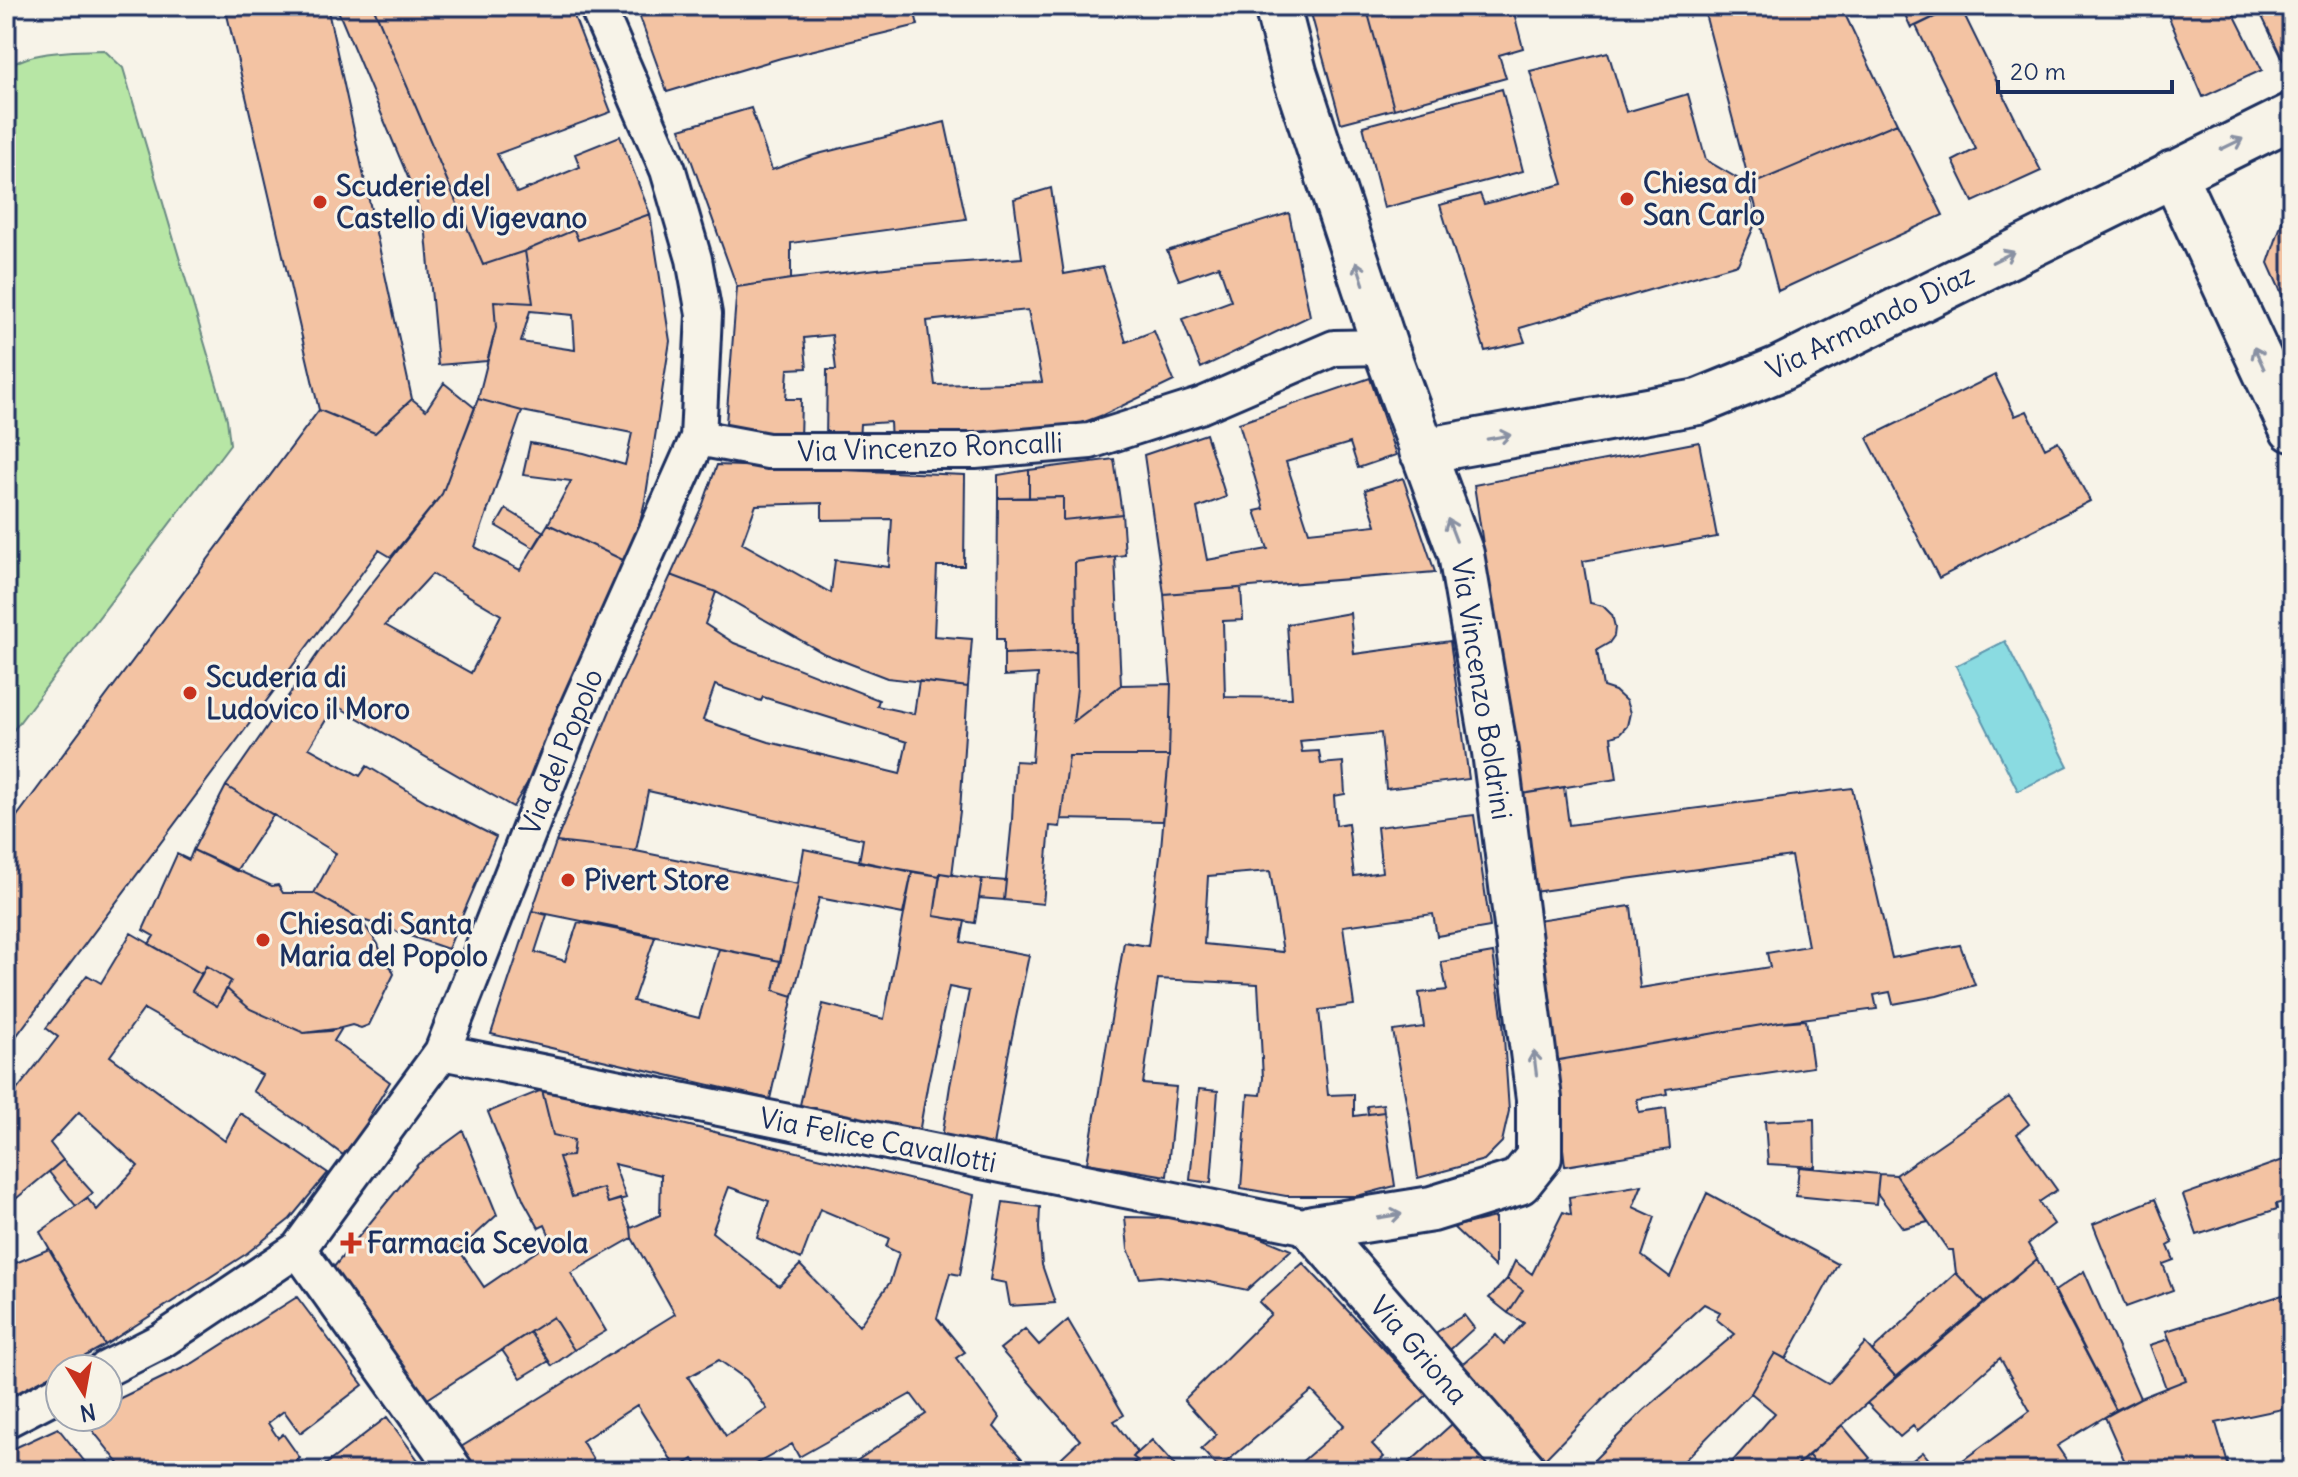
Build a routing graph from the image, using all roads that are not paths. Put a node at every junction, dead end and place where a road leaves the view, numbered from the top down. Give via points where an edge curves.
1 (597, 6) edge
2 (1277, 6) edge
3 (2292, 116) edge
4 (2173, 173) junction
5 (1385, 347) junction
6 (2292, 429) edge
7 (698, 438) junction
8 (1422, 451) junction
9 (442, 1052) junction
10 (1313, 1228) junction
11 (298, 1249) junction
12 (124, 1360) edge
13 (44, 1400) edge
14 (6, 1420) edge
15 (456, 1471) edge
16 (1524, 1471) edge

1 - 7 street, Via del Popolo via 668,170 694,259 704,314
5 -> 2 street, Via Vincenzo Boldrini
4 -> 3 street, Via Armando Diaz
6 -> 4 street
8 -> 4 street, Via Armando Diaz via 1698,402 1779,369
5 - 7 street, Via Vincenzo Roncalli via 1334,348 1200,406 1090,441 975,451 768,451
5 - 8 street, Via Vincenzo Boldrini
7 - 9 street, Via del Popolo via 575,714
10 -> 8 street, Via Vincenzo Boldrini via 1432,1209 1519,1182 1539,1157 1539,1099 1490,722 1461,554
9 - 10 street, Via Felice Cavallotti
9 - 11 street, Via del Popolo
10 - 16 street, Via Griona
11 - 12 street, Via del Popolo
11 - 15 street
13 - 14 street

